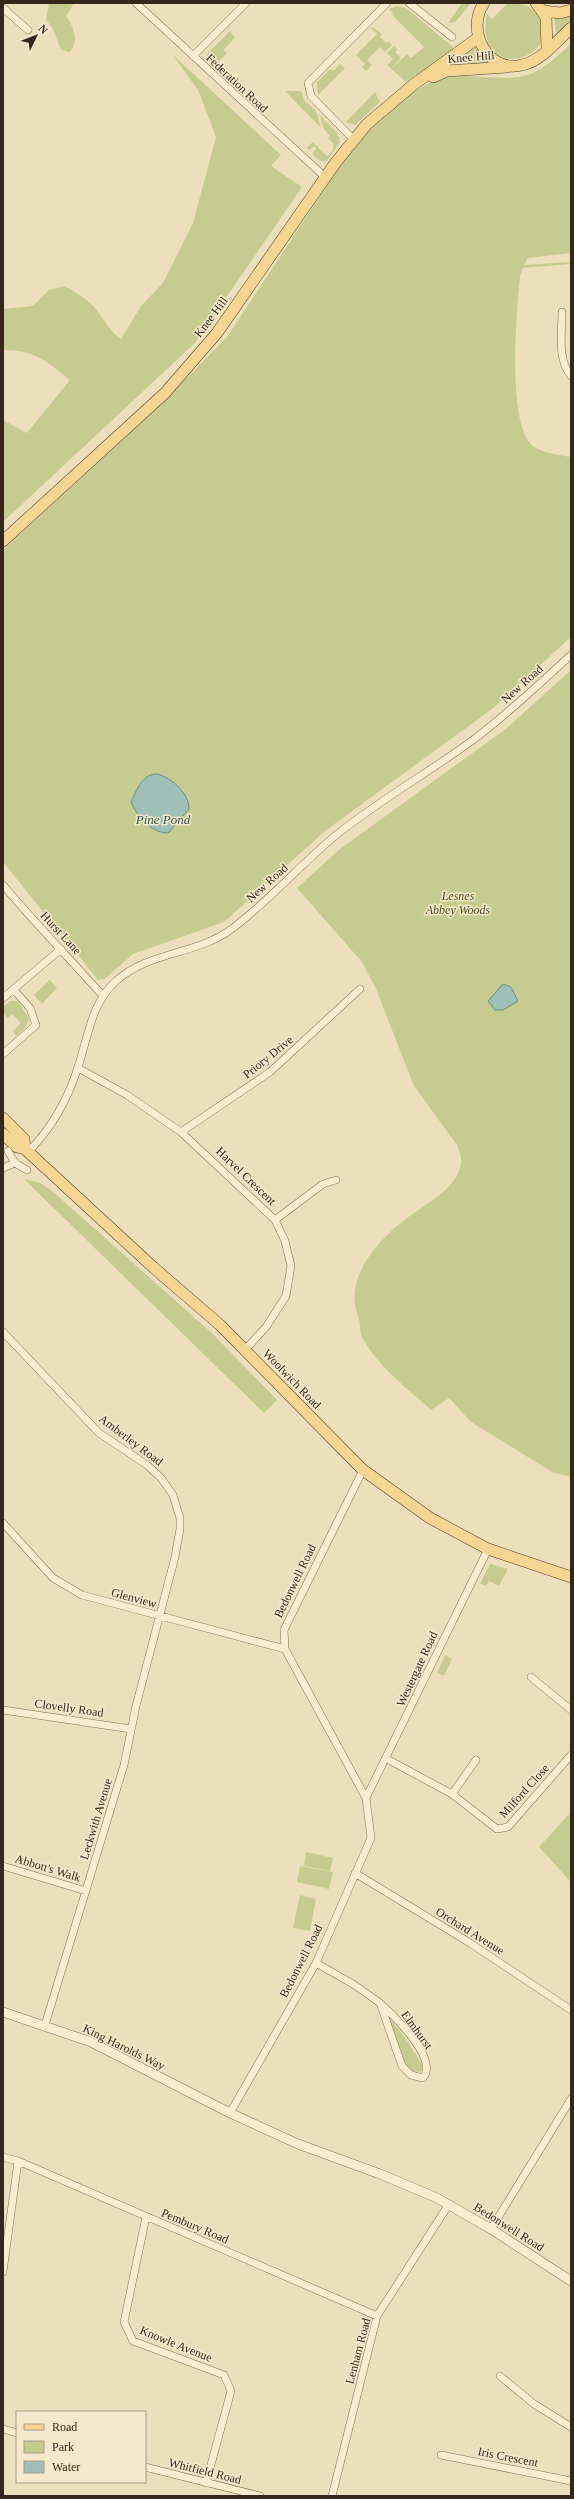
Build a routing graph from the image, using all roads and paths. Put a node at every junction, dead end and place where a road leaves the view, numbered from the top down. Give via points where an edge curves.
1 (136, 3) edge
2 (246, 3) edge
3 (387, 3) edge
4 (409, 3) edge
5 (484, 3) edge
6 (540, 7) edge
7 (3, 8) edge
8 (571, 10) edge
9 (571, 28) edge
10 (28, 30) dead end
11 (452, 37) dead end
12 (479, 37) junction
13 (548, 49) junction
14 (192, 56) junction
15 (510, 67) junction
16 (413, 85) junction
17 (353, 139) junction
18 (325, 177) junction
19 (562, 312) dead end
20 (571, 376) edge
21 (3, 541) edge
22 (571, 655) edge
23 (3, 884) edge
24 (61, 949) junction
25 (360, 989) dead end
26 (14, 990) junction
27 (103, 996) junction
28 (3, 998) edge
29 (3, 1054) edge
30 (78, 1068) junction
31 (3, 1118) edge
32 (181, 1132) junction
33 (3, 1134) edge
34 (27, 1150) junction
35 (8, 1151) dead end
36 (15, 1163) junction
37 (3, 1168) edge
38 (27, 1170) dead end
39 (336, 1180) dead end
40 (275, 1220) junction
41 (3, 1332) edge
42 (245, 1350) junction
43 (363, 1470) junction
44 (3, 1523) edge
45 (488, 1549) junction
46 (571, 1577) edge
47 (159, 1616) junction
48 (285, 1649) junction
49 (531, 1677) dead end
50 (3, 1710) edge
51 (571, 1710) edge
52 (131, 1728) junction
53 (571, 1755) edge
54 (387, 1759) junction
55 (476, 1760) dead end
56 (452, 1794) junction
57 (366, 1798) junction
58 (3, 1866) edge
59 (355, 1873) junction
60 (86, 1891) junction
61 (316, 1963) junction
62 (380, 2003) junction
63 (571, 2010) edge
64 (3, 2012) edge
65 (45, 2025) junction
66 (571, 2099) edge
67 (230, 2113) junction
68 (3, 2157) edge
69 (18, 2161) junction
70 (449, 2204) junction
71 (146, 2217) junction
72 (491, 2229) junction
73 (3, 2272) edge
74 (571, 2281) edge
75 (377, 2316) junction
76 (500, 2376) dead end
77 (571, 2427) edge
78 (3, 2430) edge
79 (16, 2433) edge
80 (441, 2455) dead end
81 (146, 2467) edge
82 (571, 2479) edge
83 (206, 2483) junction
84 (260, 2496) edge
85 (332, 2496) edge

1 - 14 street, Federation Road
2 - 14 street
3 - 17 street via 308,83 311,96
4 - 11 street
5 - 12 main road, Knee Hill via 479,22
6 - 8 main road via 560,13
6 - 13 main road via 548,28
7 - 10 street
9 - 13 main road, Knee Hill
12 - 15 main road, Knee Hill via 489,57
12 - 16 main road, Knee Hill
13 - 15 main road, Knee Hill via 532,61
14 - 18 street, Federation Road
15 - 16 main road, Knee Hill via 446,71
16 - 17 main road, Knee Hill via 383,109
17 - 18 main road, Knee Hill
18 - 21 main road, Knee Hill via 217,333 165,393
19 - 20 street via 562,354
22 - 27 street, New Road via 473,740 336,835 233,928 204,944 169,953 140,965 116,981
23 - 24 street, Hurst Lane via 46,936
24 - 26 street
24 - 27 street, Hurst Lane
25 - 32 street, Priory Drive via 270,1072
26 - 28 street
26 - 29 street via 30,1008 36,1025
27 - 30 street, New Road via 96,1008
30 - 32 street, Harvel Crescent via 127,1094
30 - 34 street, New Road via 61,1108 44,1134
31 - 34 main road, Woolwich Road via 24,1139
32 - 40 street, Harvel Crescent
33 - 34 main road, Woolwich Road via 17,1147
34 - 42 main road, Woolwich Road
35 - 36 street
36 - 37 street
36 - 38 street
39 - 40 street via 323,1184
40 - 42 street, Harvel Crescent via 285,1241 291,1266 286,1296 266,1327
41 - 47 street, Amberley Road via 99,1433 155,1471 173,1495 178,1506 180,1529
42 - 43 main road, Woolwich Road
43 - 45 main road, Woolwich Road via 430,1518
43 - 48 street, Bedonwell Road via 284,1630
44 - 47 street, Glenview via 53,1578 82,1595
45 - 46 main road, Woolwich Road
45 - 54 street, Westergate Road
47 - 48 street, Glenview
47 - 52 street, Leckwith Avenue
48 - 57 street, Bedonwell Road
49 - 51 street
50 - 52 street, Clovelly Road
52 - 60 street, Leckwith Avenue via 120,1777
53 - 56 street, Milford Close via 508,1827 497,1829
54 - 56 street, Milford Close
54 - 57 street, Westergate Road
55 - 56 street
57 - 59 street, Bedonwell Road via 371,1838
58 - 60 street, Abbott's Walk
59 - 61 street, Bedonwell Road
59 - 63 street, Orchard Avenue via 470,1943
60 - 65 street, Leckwith Avenue
61 - 62 street, Elmhurst
61 - 67 street, Bedonwell Road
62 - 62 street, Elmhurst via 398,2020 421,2050 428,2066 423,2078 411,2075 402,2066
64 - 65 street, King Harolds Way
65 - 67 street, King Harolds Way via 91,2042
66 - 72 street
67 - 70 street, Bedonwell Road via 298,2144 380,2174
68 - 69 street, Pembury Road
69 - 71 street, Pembury Road
69 - 73 street
70 - 72 street, Bedonwell Road
70 - 75 street, Lenham Road
71 - 75 street, Pembury Road
71 - 83 street, Knowle Avenue via 124,2322 133,2341 224,2375 231,2391
72 - 74 street, Bedonwell Road
75 - 85 street, Lenham Road
76 - 77 street via 534,2404
78 - 79 street
80 - 82 street, Iris Crescent
81 - 83 street, Whitfield Road
83 - 84 street, Whitfield Road

